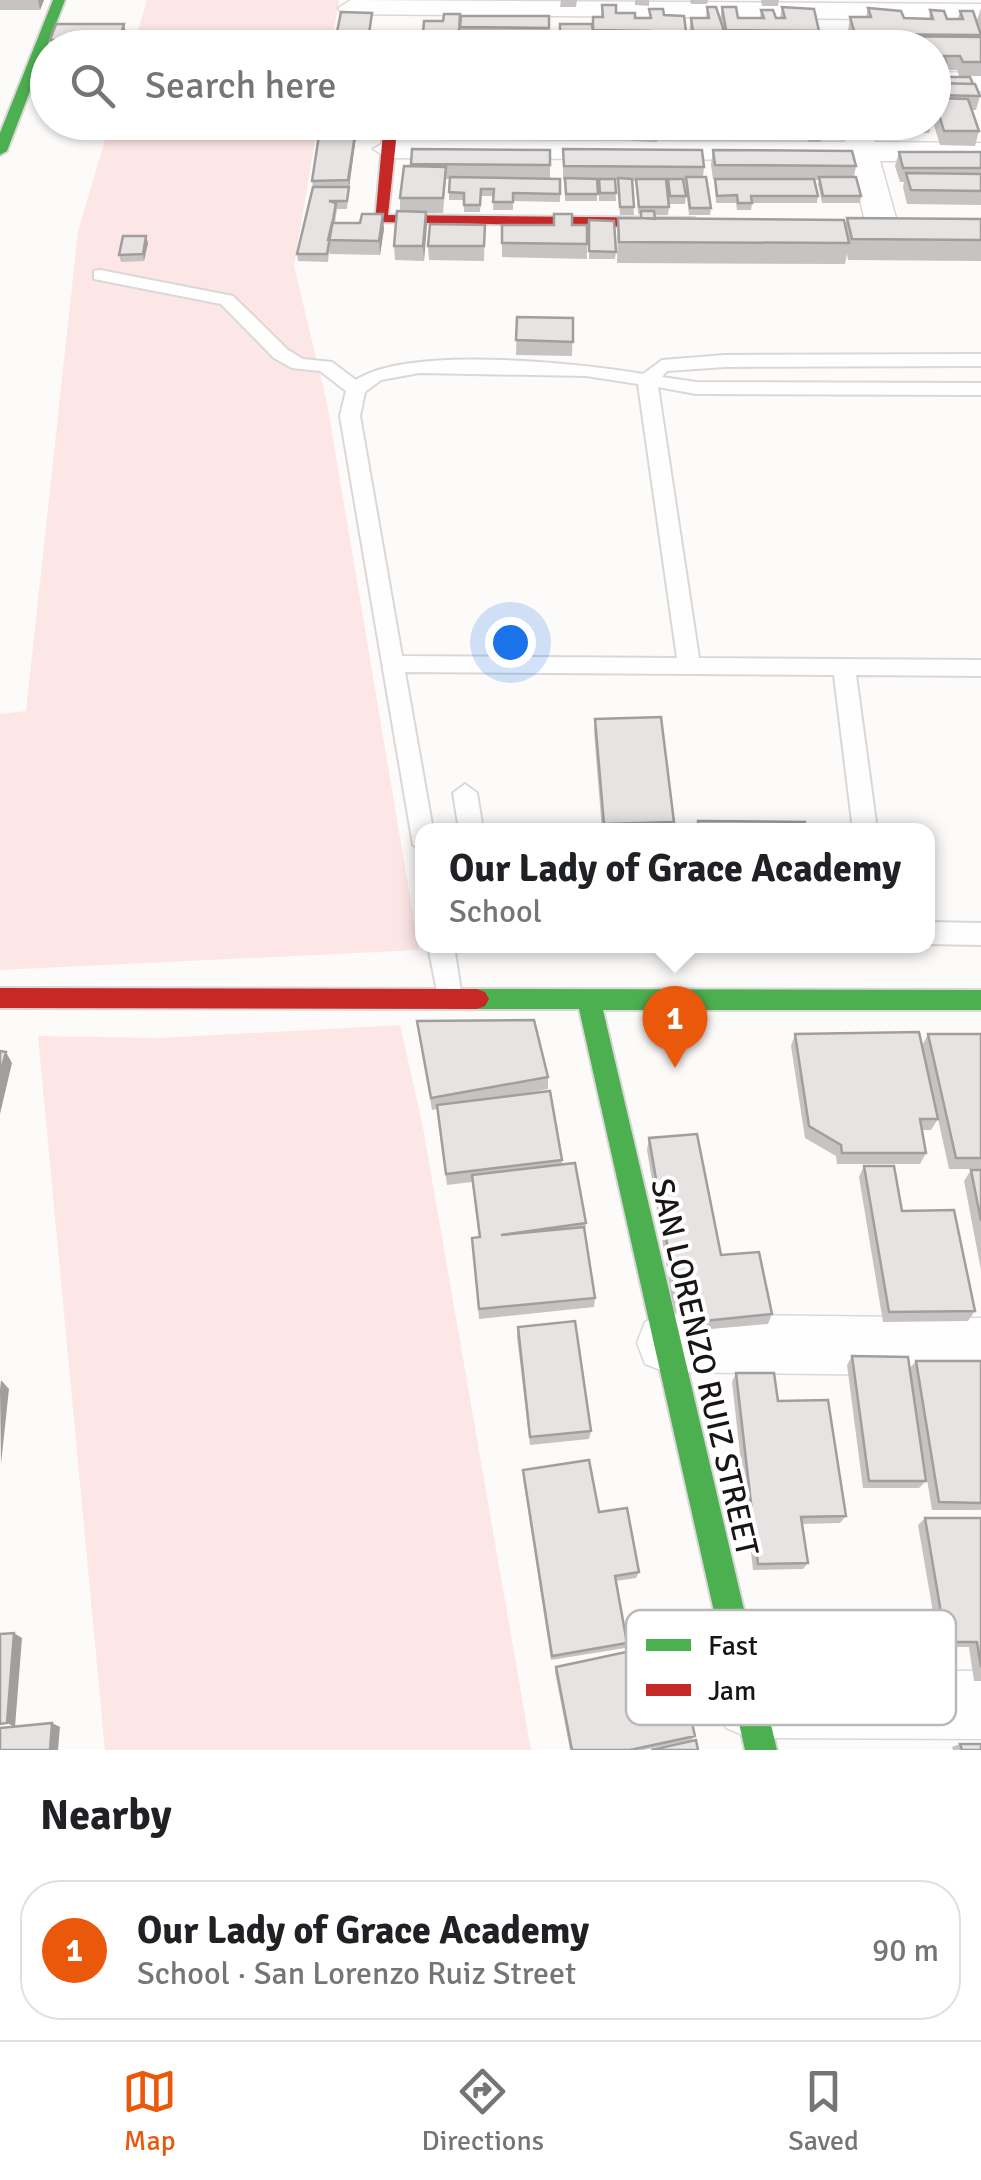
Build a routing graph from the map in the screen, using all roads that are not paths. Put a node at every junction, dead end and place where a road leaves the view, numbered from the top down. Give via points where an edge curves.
1 (59, 0) edge
2 (499, 5) edge
3 (352, 8) edge
4 (823, 10) junction
5 (981, 12) edge
6 (44, 30) edge
7 (829, 30) edge
8 (30, 59) edge
9 (951, 81) edge
10 (981, 82) edge
11 (10, 99) edge
12 (389, 140) edge
13 (860, 140) edge
14 (883, 140) edge
15 (0, 151) edge
16 (981, 152) edge
17 (728, 223) edge
18 (882, 224) edge
19 (100, 275) dead end
20 (981, 360) edge
21 (647, 380) junction
22 (981, 389) edge
23 (356, 390) junction
24 (392, 664) junction
25 (689, 666) junction
26 (844, 667) junction
27 (981, 668) edge
28 (465, 794) dead end
29 (419, 823) edge
30 (470, 823) edge
31 (864, 823) edge
32 (935, 933) edge
33 (981, 934) edge
34 (442, 953) edge
35 (0, 998) edge
36 (449, 998) junction
37 (588, 998) junction
38 (981, 1000) edge
39 (666, 1344) junction
40 (981, 1347) edge
41 (728, 1610) edge
42 (981, 1705) edge
43 (956, 1707) edge

1 - 6 street
2 - 3 street via 401,18
2 - 4 street
4 - 5 street
4 - 7 street
8 - 11 street
9 - 10 street
11 - 15 street
12 - 17 street via 380,220
13 - 18 street
14 - 16 street
19 - 23 lane via 227,300 280,354 326,366
20 - 21 lane via 725,361 662,366
21 - 22 lane via 696,388
21 - 23 lane via 586,370 419,367 376,376
21 - 25 lane
23 - 24 lane via 350,416
24 - 25 lane
24 - 29 lane
25 - 26 lane
26 - 27 lane
26 - 31 lane
28 - 30 lane
32 - 33 lane
34 - 36 lane
35 - 36 street
36 - 37 street
37 - 38 street
37 - 39 street, SAN LORENZO RUIZ STREET
39 - 40 street
39 - 41 street, SAN LORENZO RUIZ STREET
42 - 43 street

